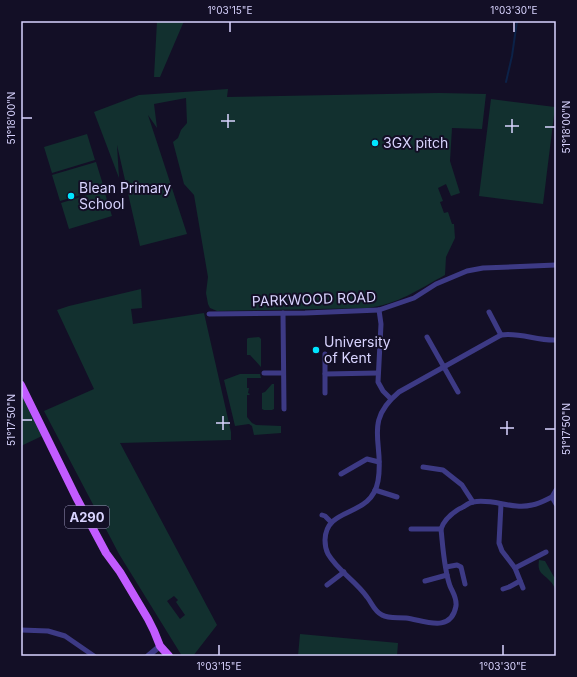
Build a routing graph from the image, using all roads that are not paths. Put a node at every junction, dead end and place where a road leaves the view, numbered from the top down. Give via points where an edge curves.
1 (556, 265) edge
2 (379, 310) junction
3 (489, 312) dead end
4 (283, 313) junction
5 (209, 314) dead end
6 (501, 335) junction
7 (427, 336) dead end
8 (556, 340) edge
9 (325, 354) dead end
10 (444, 367) junction
11 (264, 373) dead end
12 (378, 373) junction
13 (283, 374) junction
14 (325, 374) junction
15 (21, 385) edge
16 (458, 392) dead end
17 (325, 393) dead end
18 (391, 399) junction
19 (284, 410) dead end
20 (379, 462) junction
21 (423, 467) dead end
22 (341, 474) dead end
23 (376, 490) junction
24 (556, 490) edge
25 (397, 497) dead end
26 (552, 497) junction
27 (473, 502) junction
28 (501, 504) junction
29 (556, 504) edge
30 (322, 515) dead end
31 (331, 522) junction
32 (411, 529) dead end
33 (441, 529) junction
34 (546, 552) dead end
35 (446, 567) junction
36 (515, 568) junction
37 (344, 572) junction
38 (448, 575) junction
39 (425, 581) dead end
40 (520, 581) junction
41 (465, 584) dead end
42 (327, 585) dead end
43 (503, 588) dead end
44 (523, 588) dead end
45 (21, 630) edge
46 (160, 646) junction
47 (94, 656) edge
48 (148, 656) edge
49 (169, 656) edge

1 - 2 street, PARKWOOD ROAD via 467,271 436,284 414,298
2 - 4 street, PARKWOOD ROAD
2 - 12 street via 381,324
3 - 6 street
4 - 5 street, PARKWOOD ROAD
4 - 13 street
6 - 8 street via 519,334
6 - 10 street
7 - 10 street
9 - 14 street
10 - 16 street
10 - 18 street
11 - 13 street
12 - 14 street
12 - 18 street via 379,385
13 - 19 street
14 - 17 street
15 - 46 main road, A290 via 76,497 106,553 148,619
18 - 20 street via 378,420
20 - 22 street via 367,459
20 - 23 street
21 - 27 street via 440,466 462,485
23 - 25 street
23 - 31 street via 361,506
24 - 26 street
26 - 28 street via 532,505
26 - 29 street
27 - 28 street via 489,501
27 - 33 street via 452,513
28 - 36 street via 499,543
30 - 31 street
31 - 37 street via 326,532 325,546
32 - 33 street
33 - 35 street
34 - 36 street
35 - 38 street
35 - 41 street via 461,567
36 - 40 street
37 - 38 street via 381,615 433,624 446,622 456,606
37 - 42 street
38 - 39 street
40 - 43 street
40 - 44 street
45 - 47 street via 48,631 65,636
46 - 48 street
46 - 49 main road, A290

